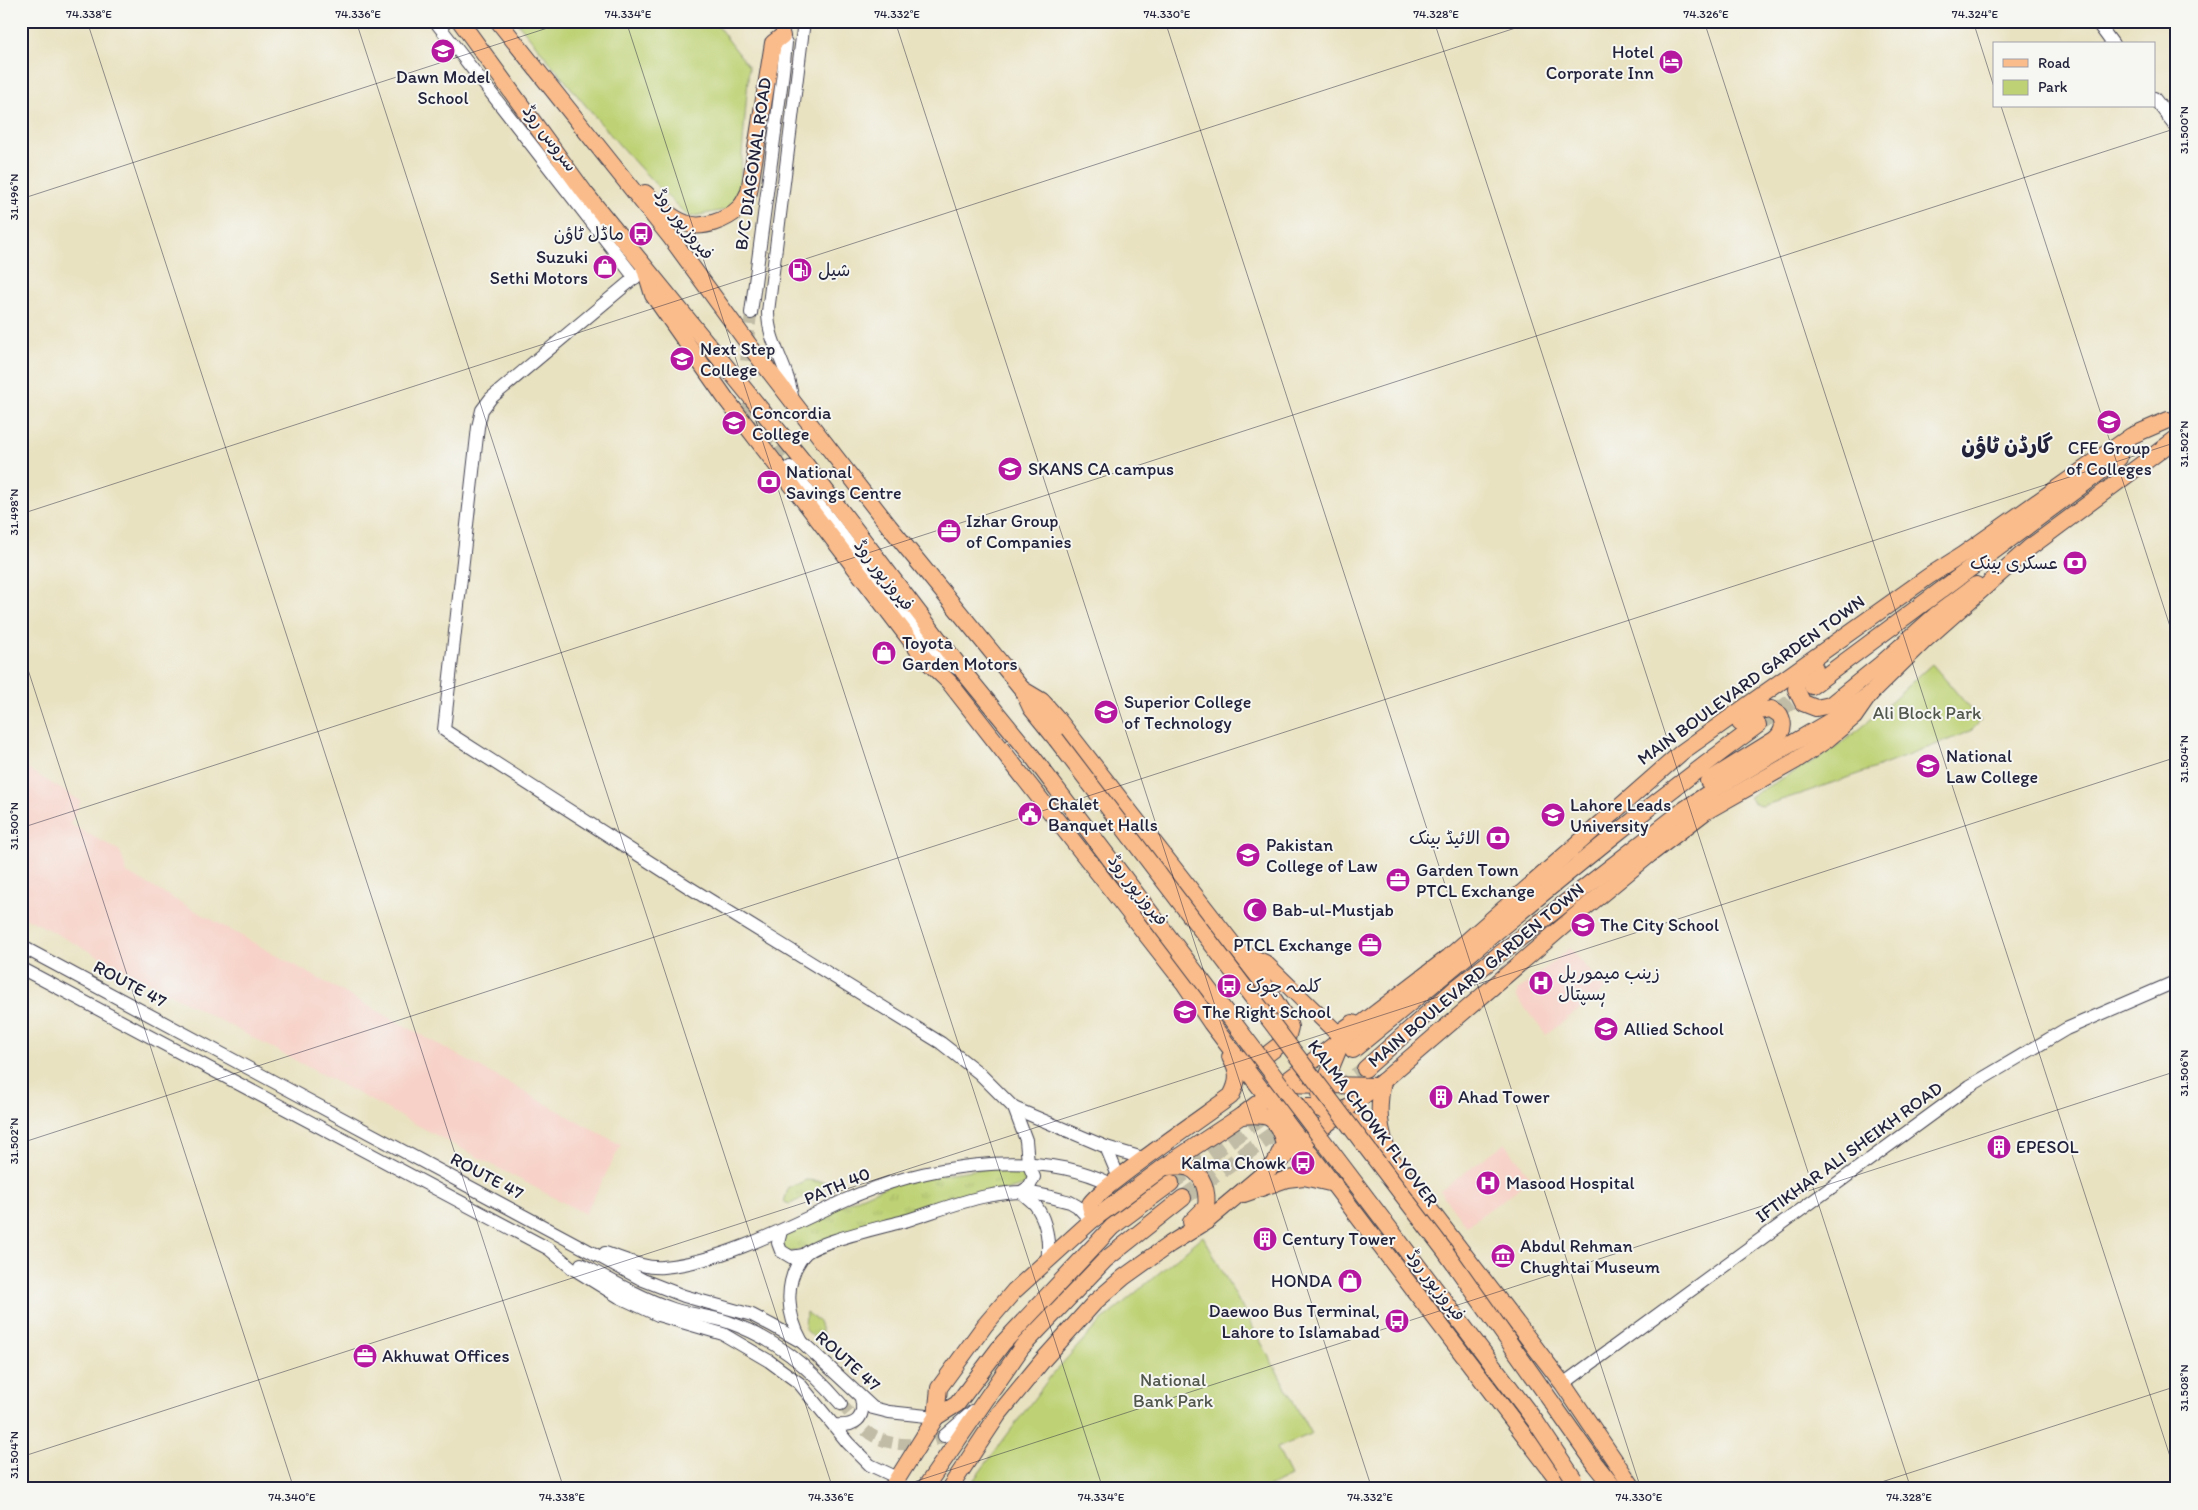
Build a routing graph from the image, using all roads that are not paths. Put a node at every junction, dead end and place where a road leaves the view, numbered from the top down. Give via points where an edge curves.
1 (435, 21) edge
2 (460, 21) edge
3 (498, 21) edge
4 (804, 21) edge
5 (2096, 21) edge
6 (783, 29) edge
7 (2112, 42) edge
8 (2156, 101) edge
9 (2177, 128) edge
10 (611, 163) junction
11 (640, 273) junction
12 (751, 313) tunnel mouth
13 (794, 404) junction
14 (2172, 417) edge
15 (2177, 438) edge
16 (790, 467) tunnel mouth
17 (2029, 548) junction
18 (1962, 555) junction
19 (885, 591) junction
20 (966, 675) junction
21 (949, 682) junction
22 (1812, 686) tunnel mouth
23 (1022, 690) junction
24 (1870, 694) junction
25 (1758, 725) tunnel mouth
26 (1056, 739) joint
27 (1530, 887) junction
28 (1552, 912) junction
29 (21, 946) edge
30 (1239, 951) junction
31 (21, 968) edge
32 (2177, 981) edge
33 (1413, 984) junction
34 (1211, 1023) junction
35 (1348, 1044) junction
36 (1364, 1069) tunnel mouth
37 (1380, 1083) junction
38 (1283, 1084) junction
39 (1324, 1085) junction
40 (1272, 1102) junction
41 (1315, 1107) junction
42 (1014, 1108) junction
43 (1242, 1116) junction
44 (1338, 1116) junction
45 (1302, 1143) junction
46 (1106, 1148) junction
47 (1388, 1156) junction
48 (1146, 1159) junction
49 (1028, 1163) junction
50 (1276, 1163) junction
51 (1164, 1167) junction
52 (1115, 1181) junction
53 (1171, 1183) tunnel mouth
54 (1334, 1184) junction
55 (1021, 1192) junction
56 (1183, 1198) tunnel mouth
57 (1234, 1198) junction
58 (1093, 1219) junction
59 (781, 1231) junction
60 (1170, 1244) junction
61 (583, 1247) junction
62 (549, 1249) junction
63 (804, 1255) junction
64 (1047, 1261) junction
65 (802, 1342) junction
66 (1563, 1384) junction
67 (861, 1398) junction
68 (984, 1400) junction
69 (841, 1404) tunnel mouth
70 (936, 1417) junction
71 (834, 1425) junction
72 (944, 1436) tunnel mouth
73 (945, 1457) junction
74 (895, 1484) edge
75 (1574, 1486) edge
76 (920, 1489) edge
77 (924, 1489) edge
78 (949, 1489) edge
79 (1615, 1489) edge
80 (1634, 1489) edge

1 - 11 street, سروس روڈ
2 - 11 main road, فیروزپور روڈ
3 - 10 main road, فیروزپور روڈ
4 - 13 street via 768,312 769,328
5 - 7 street
6 - 10 main road via 773,44 749,192 741,207 714,222 688,224 662,208
6 - 12 street, B/C DIAGONAL ROAD via 786,43 783,72
8 - 9 street
10 - 13 main road, فیروزپور روڈ
11 - 20 main road, فیروزپور روڈ via 808,466
11 - 21 main road, فیروزپور روڈ via 726,399 924,658
11 - 42 street via 491,398 482,410 469,496 444,730 687,886 941,1043 979,1073
13 - 23 main road, فیروزپور روڈ
14 - 18 main road, MAIN BOULEVARD GARDEN TOWN via 2131,436
14 - 22 main road, MAIN BOULEVARD GARDEN TOWN
15 - 17 main road, MAIN BOULEVARD GARDEN TOWN
16 - 19 street
17 - 18 main road via 1956,599 1830,705 1816,708 1803,703 1796,693 1798,682
17 - 24 main road, MAIN BOULEVARD GARDEN TOWN via 1925,640
18 - 27 main road, MAIN BOULEVARD GARDEN TOWN via 1682,752
19 - 20 street via 941,657
19 - 21 street via 895,610
20 - 75 main road, فیروزپور روڈ, bridge via 1032,756 1524,1406
21 - 34 main road, فیروزپور روڈ via 1124,904
23 - 26 main road, فیروزپور روڈ via 1031,708
23 - 30 main road, فیروزپور روڈ via 1042,701 1057,718
24 - 28 main road, MAIN BOULEVARD GARDEN TOWN via 1790,746 1708,793
24 - 37 main road, MAIN BOULEVARD GARDEN TOWN via 1854,717 1811,751 1705,812 1649,855
25 - 35 main road, MAIN BOULEVARD GARDEN TOWN via 1679,783
26 - 79 main road, KALMA CHOWK FLYOVER, bridge via 1445,1251
27 - 28 main road via 1592,835 1755,712 1771,709 1780,715 1783,725 1779,736 1705,783
27 - 33 main road, MAIN BOULEVARD GARDEN TOWN via 1449,958
28 - 36 main road, MAIN BOULEVARD GARDEN TOWN via 1456,988
29 - 61 street, ROUTE 47
30 - 33 main road, فیروزپور روڈ via 1265,963 1336,1032
30 - 34 main road via 1288,1020 1287,1039 1260,1060 1248,1056
31 - 62 street, ROUTE 47
32 - 66 street, IFTIKHAR ALI SHEIKH ROAD via 2066,1029 1970,1086
33 - 35 main road, MAIN BOULEVARD GARDEN TOWN
34 - 38 main road via 1260,1075
34 - 40 main road, فیروزپور روڈ
34 - 48 main road via 1237,1070 1236,1087 1231,1096
35 - 38 main road, MAIN BOULEVARD GARDEN TOWN
35 - 39 main road
37 - 39 main road
37 - 44 main road, MAIN BOULEVARD GARDEN TOWN
37 - 47 main road via 1380,1133
38 - 39 main road
38 - 40 main road, MAIN BOULEVARD GARDEN TOWN
39 - 41 main road
40 - 41 main road
40 - 43 main road
40 - 45 main road, فیروزپور روڈ
41 - 44 main road
41 - 45 main road
42 - 46 street
42 - 49 street via 1026,1140
43 - 50 main road via 1260,1114 1279,1126 1284,1143
43 - 51 main road
44 - 45 main road, MAIN BOULEVARD GARDEN TOWN
44 - 47 main road via 1356,1123
45 - 50 main road, MAIN BOULEVARD GARDEN TOWN
45 - 54 main road, فیروزپور روڈ
46 - 48 street
46 - 52 street
47 - 66 main road
48 - 52 main road
49 - 52 street, PATH 40 via 1060,1167
49 - 55 street via 1034,1178
49 - 59 street, PATH 40 via 964,1168 903,1179 844,1201
50 - 57 main road, MAIN BOULEVARD GARDEN TOWN
51 - 58 main road
51 - 60 main road via 1188,1167 1196,1173 1206,1190 1206,1207
52 - 58 main road via 1090,1204
53 - 70 main road via 1112,1228 1003,1343 958,1404
54 - 57 main road via 1304,1177 1287,1179
54 - 75 main road, فیروزپور روڈ
55 - 58 street via 1070,1202
55 - 63 street via 951,1205 824,1244
55 - 64 street via 1035,1204 1041,1216 1046,1230
56 - 68 main road via 1090,1274 1022,1347
57 - 60 main road, MAIN BOULEVARD GARDEN TOWN via 1207,1221
58 - 64 main road
59 - 61 street, PATH 40 via 693,1262 662,1267
59 - 63 street via 778,1244 784,1254 792,1257
60 - 78 main road via 1096,1302 1043,1360 998,1415
61 - 65 street, ROUTE 47 via 657,1287 752,1315
62 - 69 street via 652,1301 728,1322 754,1333 782,1348 816,1376
62 - 71 street, ROUTE 47 via 572,1268 619,1297 658,1315 723,1334 769,1361 799,1383
63 - 65 street via 788,1293 794,1327
64 - 70 main road via 1014,1291 991,1318 939,1388
65 - 67 street, ROUTE 47
66 - 80 main road
67 - 70 street, ROUTE 47 via 881,1411
67 - 71 street via 863,1408 858,1420
68 - 72 street
68 - 73 main road
70 - 74 main road
71 - 74 street, ROUTE 47 via 848,1444
73 - 76 main road
73 - 77 main road

